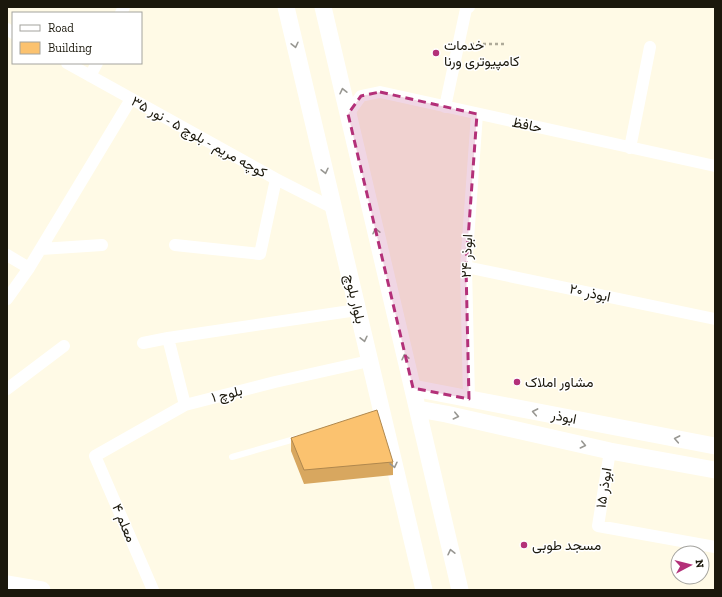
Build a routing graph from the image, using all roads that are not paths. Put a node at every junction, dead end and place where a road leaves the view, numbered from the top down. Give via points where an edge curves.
1 (286, 7) edge
2 (323, 7) edge
3 (469, 7) edge
4 (650, 47) dead end
5 (69, 64) edge
6 (96, 64) edge
7 (90, 76) junction
8 (131, 99) junction
9 (445, 107) junction
10 (348, 114) junction
11 (477, 114) junction
12 (630, 148) junction
13 (715, 166) edge
14 (276, 179) junction
15 (333, 208) junction
16 (102, 245) dead end
17 (176, 245) dead end
18 (40, 249) junction
19 (7, 255) edge
20 (466, 267) junction
21 (29, 268) junction
22 (7, 299) edge
23 (357, 310) junction
24 (715, 318) edge
25 (168, 338) junction
26 (143, 343) dead end
27 (64, 346) dead end
28 (369, 361) junction
29 (412, 388) junction
30 (7, 389) edge
31 (469, 399) junction
32 (185, 405) junction
33 (418, 409) junction
34 (307, 435) edge
35 (715, 446) edge
36 (610, 451) junction
37 (96, 456) joint
38 (232, 457) dead end
39 (715, 470) edge
40 (715, 547) edge
41 (7, 584) edge
42 (42, 590) edge
43 (152, 590) edge
44 (424, 590) edge
45 (460, 590) edge

1 -> 15 main road, بلوار بلوچ
10 -> 2 main road
3 - 9 street via 466,9
4 - 12 street
5 - 7 street, کوچه مریم - بلوچ ۵ - نور ۳۵
6 - 7 street
7 - 8 street, کوچه مریم - بلوچ ۵ - نور ۳۵
8 - 14 street, کوچه مریم - بلوچ ۵ - نور ۳۵
8 - 18 street
9 - 10 street, حافظ via 380,92 361,96
9 - 11 street, حافظ
29 -> 10 main road
11 - 12 street, حافظ
11 - 20 street, ابوذر ۲۴
12 - 13 street, حافظ
14 - 15 street, کوچه مریم - بلوچ ۵ - نور ۳۵
14 - 17 street via 260,254
15 - 23 main road, بلوار بلوچ
16 - 18 street
18 - 21 street
19 - 21 street
20 - 24 street, ابوذر ۲۰
20 - 31 street, ابوذر ۲۴
21 - 22 street
23 - 25 street
23 -> 28 main road, بلوار بلوچ
25 - 26 street
25 - 32 street
27 - 30 street
28 - 32 street, بلوچ ۱
28 -> 44 main road, بلوار بلوچ via 378,415
29 - 31 main road, ابوذر
29 - 33 main road
35 -> 31 main road, ابوذر
32 - 37 street, بلوچ ۱
33 -> 36 main road, ابوذر
45 -> 33 main road
34 - 38 lane
36 - 39 main road, ابوذر
36 - 40 street, ابوذر ۱۵ via 598,526
37 - 43 street, معلم ۴
41 - 42 main road

